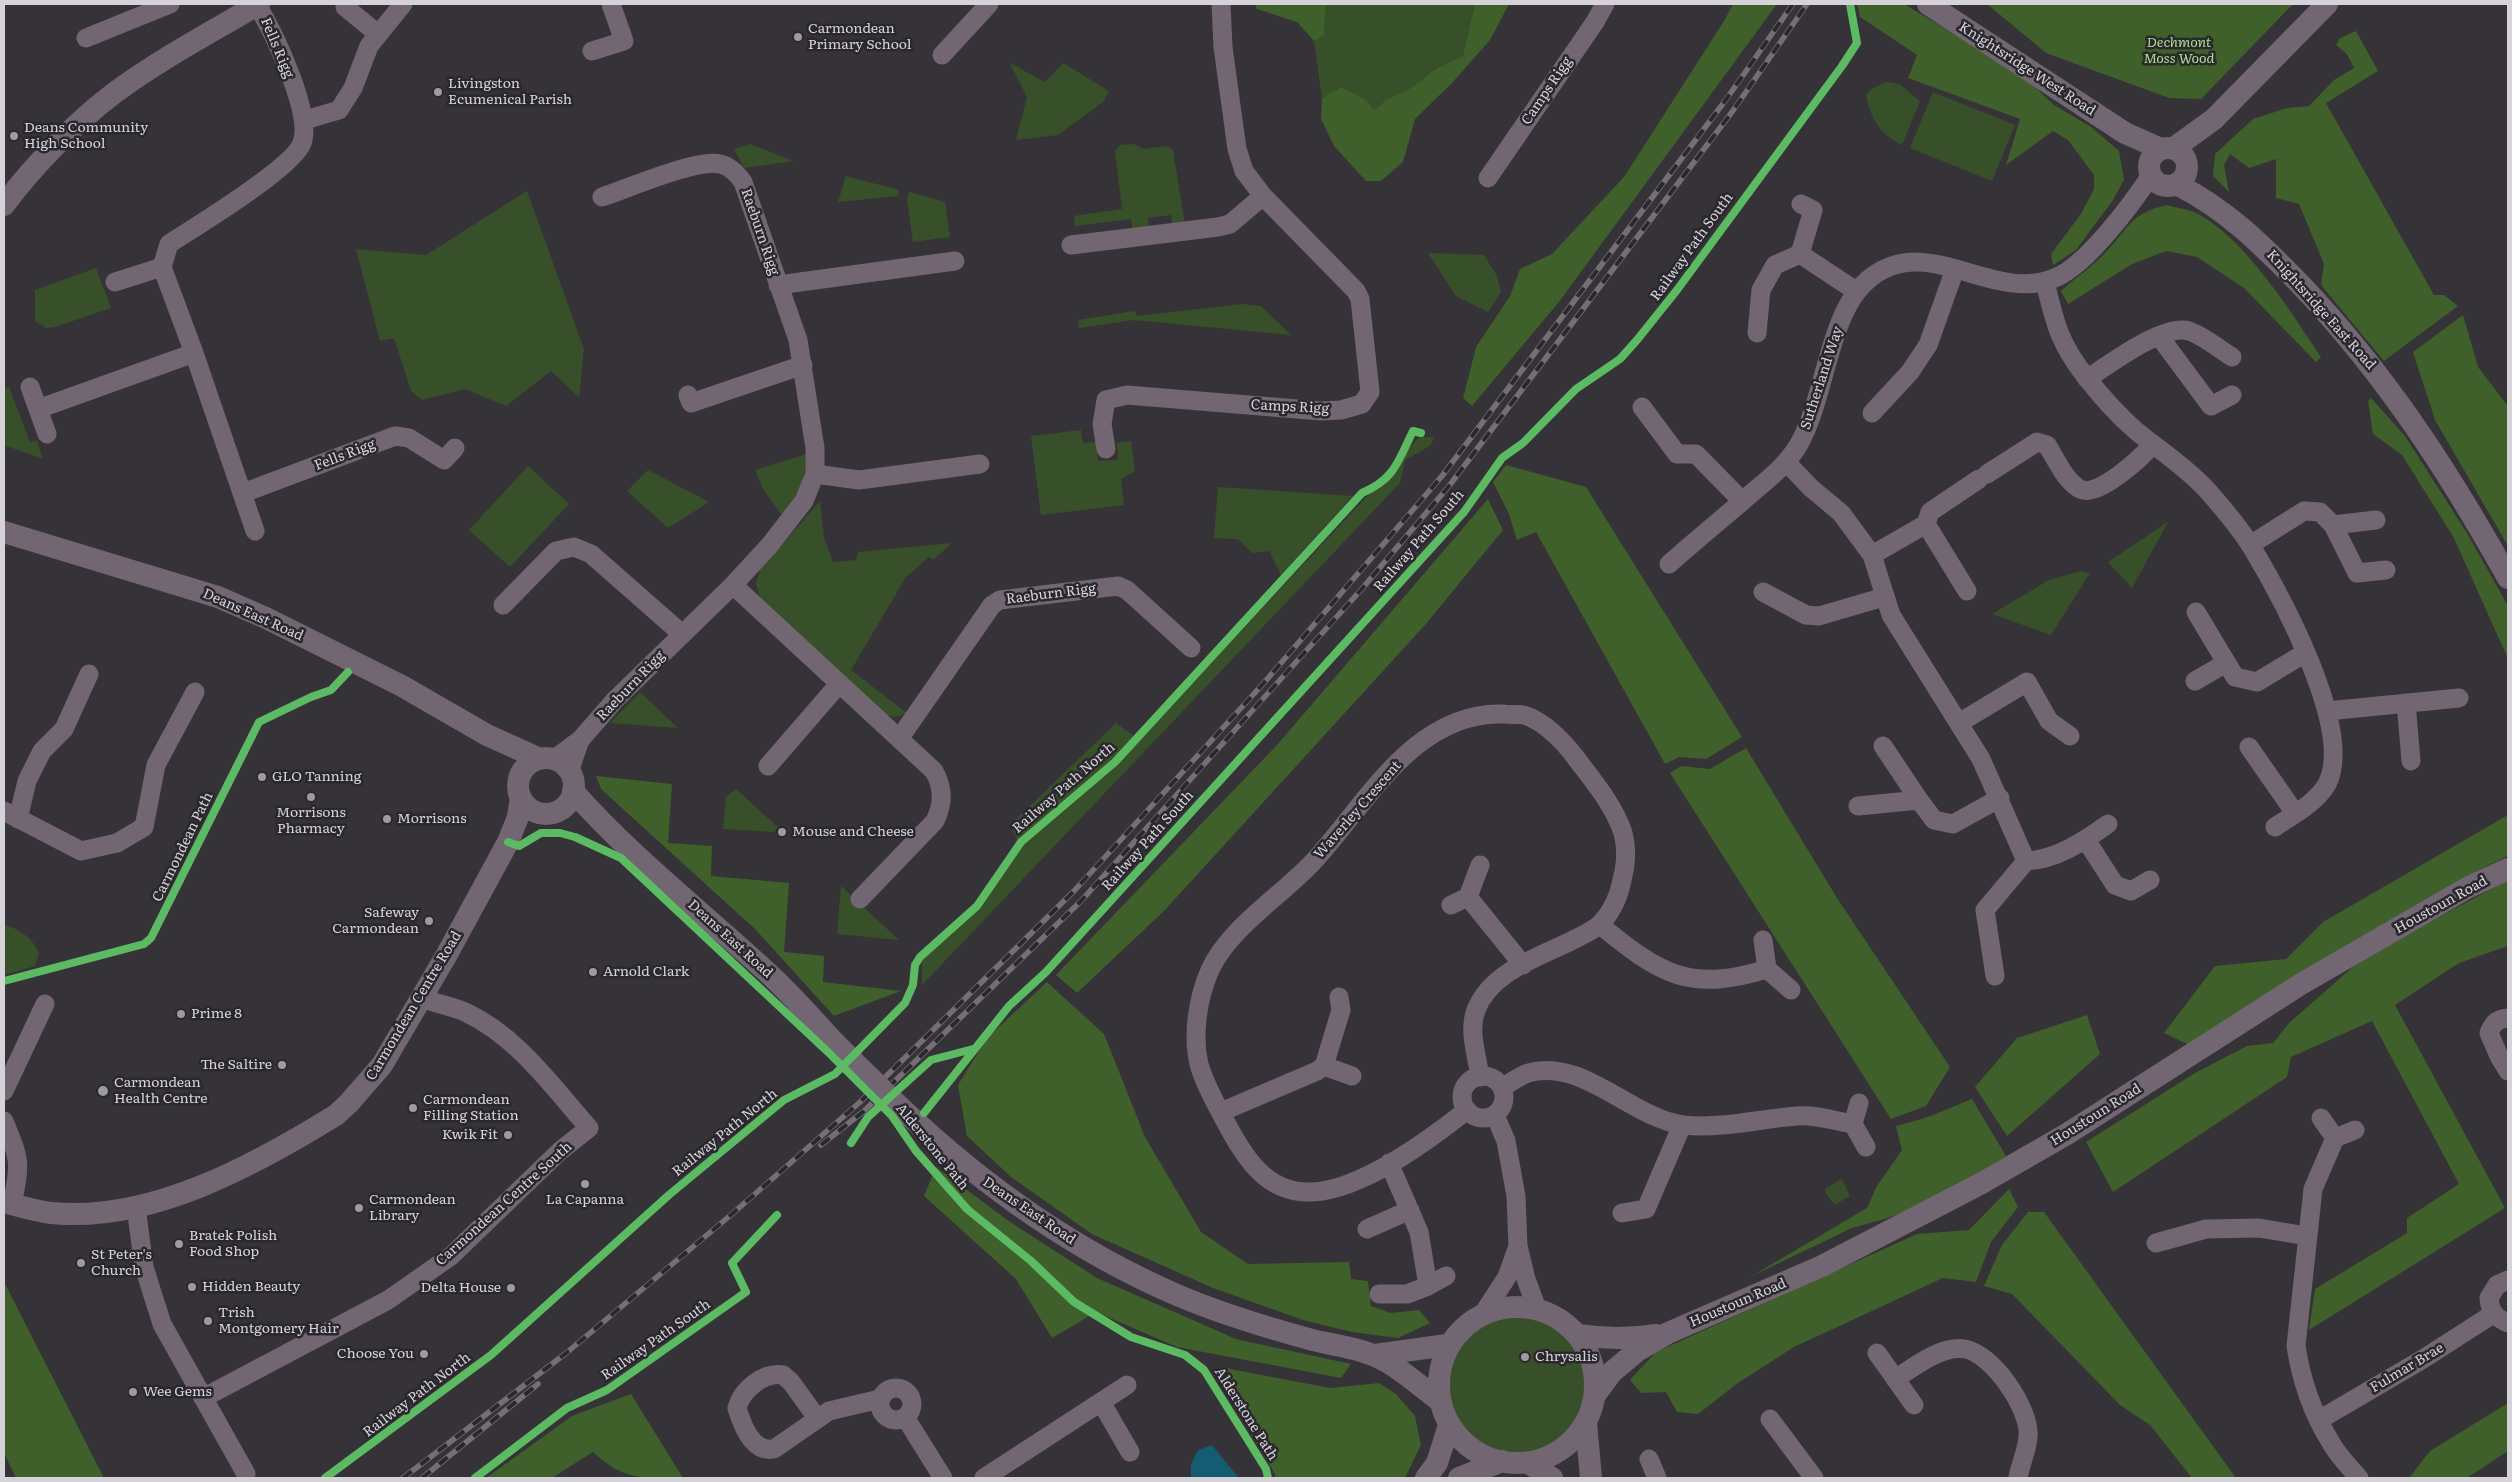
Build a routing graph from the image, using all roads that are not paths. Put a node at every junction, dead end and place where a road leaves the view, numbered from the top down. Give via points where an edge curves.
1 (170, 4) edge
2 (258, 4) edge
3 (404, 4) edge
4 (611, 4) edge
5 (989, 4) edge
6 (1219, 4) edge
7 (1605, 4) edge
8 (1928, 4) edge
9 (2327, 4) edge
10 (344, 7) dead end
11 (378, 34) junction
12 (86, 38) dead end
13 (592, 51) dead end
14 (942, 55) dead end
15 (305, 120) junction
16 (2168, 167) junction
17 (1488, 178) dead end
18 (1263, 196) junction
19 (602, 197) dead end
20 (1801, 204) dead end
21 (4, 205) edge
22 (1071, 245) dead end
23 (1800, 254) junction
24 (956, 261) dead end
25 (162, 267) junction
26 (1955, 269) junction
27 (115, 282) dead end
28 (2045, 282) junction
29 (778, 285) junction
30 (1856, 291) junction
31 (1756, 333) dead end
32 (2159, 336) junction
33 (194, 353) junction
34 (2232, 357) dead end
35 (803, 365) junction
36 (2087, 379) junction
37 (30, 387) dead end
38 (688, 395) dead end
39 (2232, 395) dead end
40 (1642, 407) dead end
41 (38, 409) junction
42 (1872, 413) dead end
43 (47, 434) dead end
44 (2153, 444) junction
45 (1106, 449) dead end
46 (443, 460) dead end
47 (1787, 463) junction
48 (980, 464) dead end
49 (815, 474) junction
50 (243, 493) junction
51 (1742, 501) junction
52 (2376, 520) dead end
53 (1926, 524) junction
54 (2333, 525) junction
55 (255, 531) dead end
56 (4, 532) edge
57 (2250, 544) junction
58 (1872, 555) junction
59 (1669, 564) dead end
60 (2386, 570) dead end
61 (2508, 578) edge
62 (733, 585) junction
63 (1967, 591) dead end
64 (1763, 592) dead end
65 (1884, 597) junction
66 (503, 605) dead end
67 (2196, 612) dead end
68 (682, 634) junction
69 (1191, 648) dead end
70 (2305, 653) junction
71 (2226, 663) junction
72 (90, 674) dead end
73 (2195, 681) dead end
74 (839, 684) junction
75 (195, 692) dead end
76 (2459, 698) dead end
77 (2406, 703) junction
78 (2327, 711) junction
79 (1959, 723) junction
80 (487, 736) junction
81 (2070, 736) dead end
82 (899, 739) junction
83 (1883, 746) dead end
84 (2249, 746) dead end
85 (2411, 761) dead end
86 (768, 766) dead end
87 (559, 771) junction
88 (520, 790) junction
89 (2000, 798) junction
90 (1919, 800) junction
91 (1858, 806) dead end
92 (550, 813) junction
93 (2296, 813) junction
94 (11, 815) edge
95 (2108, 824) dead end
96 (2275, 827) dead end
97 (616, 837) junction
98 (2086, 840) junction
99 (508, 842) junction
100 (2026, 861) junction
101 (1480, 865) dead end
102 (2508, 869) edge
103 (2150, 880) dead end
104 (860, 899) dead end
105 (1600, 925) junction
106 (1763, 940) dead end
107 (1523, 965) junction
108 (1767, 969) junction
109 (1995, 976) dead end
110 (1791, 990) dead end
111 (1339, 997) dead end
112 (420, 998) junction
113 (45, 1004) dead end
114 (2508, 1018) edge
115 (1324, 1066) junction
116 (2508, 1071) edge
117 (1352, 1076) dead end
118 (1480, 1077) junction
119 (1502, 1088) junction
120 (4, 1091) edge
121 (1859, 1103) dead end
122 (1467, 1110) junction
123 (1221, 1112) junction
124 (1495, 1115) junction
125 (2321, 1118) dead end
126 (4, 1121) edge
127 (1853, 1124) junction
128 (1682, 1125) junction
129 (2355, 1130) dead end
130 (2335, 1138) junction
131 (1866, 1147) dead end
132 (1389, 1164) junction
133 (8, 1203) edge
134 (136, 1207) junction
135 (1410, 1210) junction
136 (1622, 1213) dead end
137 (1367, 1229) dead end
138 (2307, 1236) junction
139 (2156, 1243) dead end
140 (1518, 1246) junction
141 (1446, 1276) dead end
142 (2508, 1280) edge
143 (1428, 1286) junction
144 (1379, 1294) dead end
145 (1537, 1309) junction
146 (1483, 1314) junction
147 (2501, 1318) edge
148 (1668, 1333) junction
149 (1578, 1335) junction
150 (1447, 1345) junction
151 (1877, 1353) dead end
152 (1375, 1356) junction
153 (1895, 1378) junction
154 (1127, 1385) dead end
155 (1595, 1395) junction
156 (203, 1398) junction
157 (1440, 1401) junction
158 (1101, 1402) junction
159 (1914, 1405) dead end
160 (876, 1406) junction
161 (905, 1417) junction
162 (817, 1418) dead end
163 (1770, 1418) dead end
164 (2319, 1420) junction
165 (1586, 1423) junction
166 (1449, 1425) junction
167 (1130, 1452) dead end
168 (1649, 1459) dead end
169 (1502, 1461) junction
170 (1530, 1464) junction
171 (246, 1474) dead end
172 (944, 1478) edge
173 (984, 1478) edge
174 (1426, 1478) edge
175 (1459, 1478) edge
176 (1552, 1478) edge
177 (1591, 1478) edge
178 (1657, 1478) edge
179 (1814, 1478) edge
180 (2018, 1478) edge
181 (2359, 1478) edge

1 - 12 street via 115,33
2 - 15 street, Fells Rigg via 272,29
2 - 21 street via 113,94 19,184
3 - 11 street
4 - 13 street via 624,41
5 - 14 street
6 - 18 street, Camps Rigg via 1237,149 1244,171
7 - 17 street, Camps Rigg
8 - 16 street, Knightsridge West Road via 2125,133
9 - 16 street
10 - 11 street
11 - 15 street via 369,46 353,88 339,110
15 - 25 street, Fells Rigg via 302,143 293,158 169,244
16 - 28 street, Sutherland Way via 2087,255 2073,268
16 - 61 street, Knightsridge East Road via 2261,244 2362,352 2433,450
18 - 22 street via 1230,224
18 - 45 street, Camps Rigg via 1360,299 1368,398 1362,404 1321,411 1127,395 1106,400 1102,424
19 - 29 street, Raeburn Rigg via 702,163 720,164 744,182
20 - 23 street via 1813,210
23 - 30 street
23 - 31 street via 1775,265 1761,290
24 - 29 street, Raeburn Rigg
25 - 27 street
25 - 33 street
26 - 28 street, Sutherland Way via 2012,285
26 - 30 street, Sutherland Way via 1929,262 1906,262 1869,278
26 - 42 street via 1928,345 1910,372
28 - 36 street via 2057,332
29 - 35 street, Raeburn Rigg via 798,340
30 - 47 street, Sutherland Way via 1841,321 1810,423
32 - 34 street via 2175,330 2189,331
32 - 36 street via 2137,346
32 - 39 street via 2212,406
33 - 41 street
33 - 50 street
35 - 38 street via 691,403
35 - 49 street, Raeburn Rigg via 815,448
36 - 44 street via 2134,429
37 - 41 street
40 - 51 street via 1678,454 1700,448
41 - 43 street
44 - 53 street via 2136,463 2093,491 2081,490 2072,484 2047,445 2037,442 1930,512
44 - 57 street via 2187,469
46 - 50 street, Fells Rigg via 409,438 395,436
47 - 51 street, Sutherland Way
47 - 58 street via 1840,513
48 - 49 street via 859,480
49 - 62 street, Raeburn Rigg via 804,501 786,526
50 - 55 street
51 - 59 street, Sutherland Way
52 - 54 street
53 - 58 street
53 - 63 street
54 - 57 street via 2320,512 2304,511
54 - 60 street via 2357,573
56 - 80 street, Deans East Road via 218,597 402,686
57 - 70 street via 2287,609
58 - 65 street
62 - 68 street, Raeburn Rigg
62 - 74 street
64 - 65 street via 1806,616 1819,616
65 - 79 street via 1901,634
66 - 68 street via 556,551 574,547 591,554
67 - 71 street
68 - 87 street, Raeburn Rigg via 615,700 581,739
69 - 82 street, Raeburn Rigg via 1127,590 1118,586 1000,600 992,605
70 - 71 street via 2257,682 2235,677
70 - 78 street
71 - 73 street
72 - 94 street via 64,729 42,751
74 - 82 street
74 - 86 street
75 - 94 street via 156,765 144,826 117,843 81,851
76 - 77 street
77 - 78 street
77 - 85 street
78 - 93 street via 2333,738 2332,768 2319,796
79 - 81 street via 2026,682 2049,721
79 - 89 street
80 - 87 street, Deans East Road
80 - 88 street, Deans East Road
82 - 104 street via 934,771 942,790 942,807 935,821
83 - 90 street
84 - 93 street
87 - 88 street via 526,767
87 - 92 street via 570,800
87 - 97 street, Deans East Road
88 - 92 street via 532,811
88 - 99 street, Carmondean Centre Road via 518,817
89 - 90 street via 1953,824 1934,820
89 - 100 street
90 - 91 street
92 - 97 street, Deans East Road
92 - 99 street, Carmondean Centre Road via 529,823
93 - 96 street
95 - 98 street
97 - 152 street, Deans East Road, bridge via 769,973 900,1108 974,1174 1020,1208 1126,1270 1177,1295 1308,1339
98 - 100 street via 2042,860
98 - 103 street via 2115,885 2131,891
99 - 112 street, Carmondean Centre Road
100 - 109 street via 1985,910
101 - 107 street via 1459,901
102 - 148 street, Houstoun Road via 2467,888 2301,984 2067,1134 1980,1184 1822,1266
105 - 107 street, Waverley Crescent
105 - 108 street via 1665,971 1686,977 1706,980 1738,978
105 - 123 street, Waverley Crescent via 1619,892 1626,856 1623,834 1608,803 1569,748 1525,715 1495,714 1460,719 1407,754 1380,781 1296,881 1230,939 1218,955 1209,971 1197,1026 1198,1062
106 - 108 street
107 - 118 street, Waverley Crescent via 1506,974 1485,994 1476,1011 1472,1030
108 - 110 street
111 - 115 street via 1341,1010
112 - 134 street, Carmondean Centre Road via 382,1065 336,1115 236,1172
112 - 156 street, Carmondean Centre South via 465,1012 504,1037 526,1056 589,1128 560,1151 451,1256 388,1300
113 - 120 street
114 - 116 street via 2493,1024 2489,1033
115 - 117 street
115 - 123 street
118 - 119 street via 1490,1078
118 - 122 street via 1465,1087 1463,1102
119 - 124 street via 1504,1102
119 - 128 street via 1528,1073 1555,1070 1574,1074 1653,1115
121 - 127 street
122 - 124 street via 1480,1118
122 - 132 street, Waverley Crescent via 1428,1141
123 - 132 street, Waverley Crescent via 1246,1158 1259,1173 1276,1185 1293,1191 1332,1189
124 - 140 street via 1506,1141 1516,1196
125 - 130 street
126 - 133 street via 19,1159 19,1173
127 - 128 street via 1799,1115 1727,1125
127 - 131 street
128 - 136 street via 1646,1208
129 - 130 street
130 - 138 street via 2313,1188
132 - 135 street
133 - 134 street, Carmondean Centre Road via 53,1213
134 - 156 street via 144,1267 162,1324
135 - 137 street
135 - 143 street via 1419,1232
138 - 139 street via 2259,1228 2206,1229
138 - 164 street via 2296,1346 2298,1364
140 - 145 street
140 - 146 street via 1507,1277
141 - 143 street
142 - 147 street, Fulmar Brae via 2497,1284 2492,1291 2490,1306
143 - 144 street via 1408,1294
145 - 146 street via 1510,1307
145 - 149 street via 1561,1320
146 - 150 street
147 - 164 street, Fulmar Brae
148 - 149 street, Houstoun Road via 1605,1339
148 - 155 street, Houstoun Road via 1637,1351 1612,1372
149 - 155 street via 1590,1354
150 - 152 street, Deans East Road
150 - 157 street via 1440,1367
151 - 153 street
152 - 157 street, Deans East Road
153 - 159 street
153 - 180 street via 1949,1351 1965,1349 1987,1361 2007,1381 2023,1407 2029,1436
154 - 158 street
155 - 165 street
156 - 171 street
157 - 166 street
158 - 167 street
158 - 173 street
160 - 161 street via 897,1420
160 - 161 street via 892,1388 907,1392 912,1405
160 - 162 street via 829,1411
161 - 172 street
163 - 179 street via 1792,1434
164 - 181 street via 2330,1442
165 - 170 street via 1575,1438 1557,1452
165 - 177 street
166 - 169 street via 1472,1449
166 - 174 street via 1437,1463
168 - 178 street
169 - 170 street
169 - 175 street
170 - 176 street

